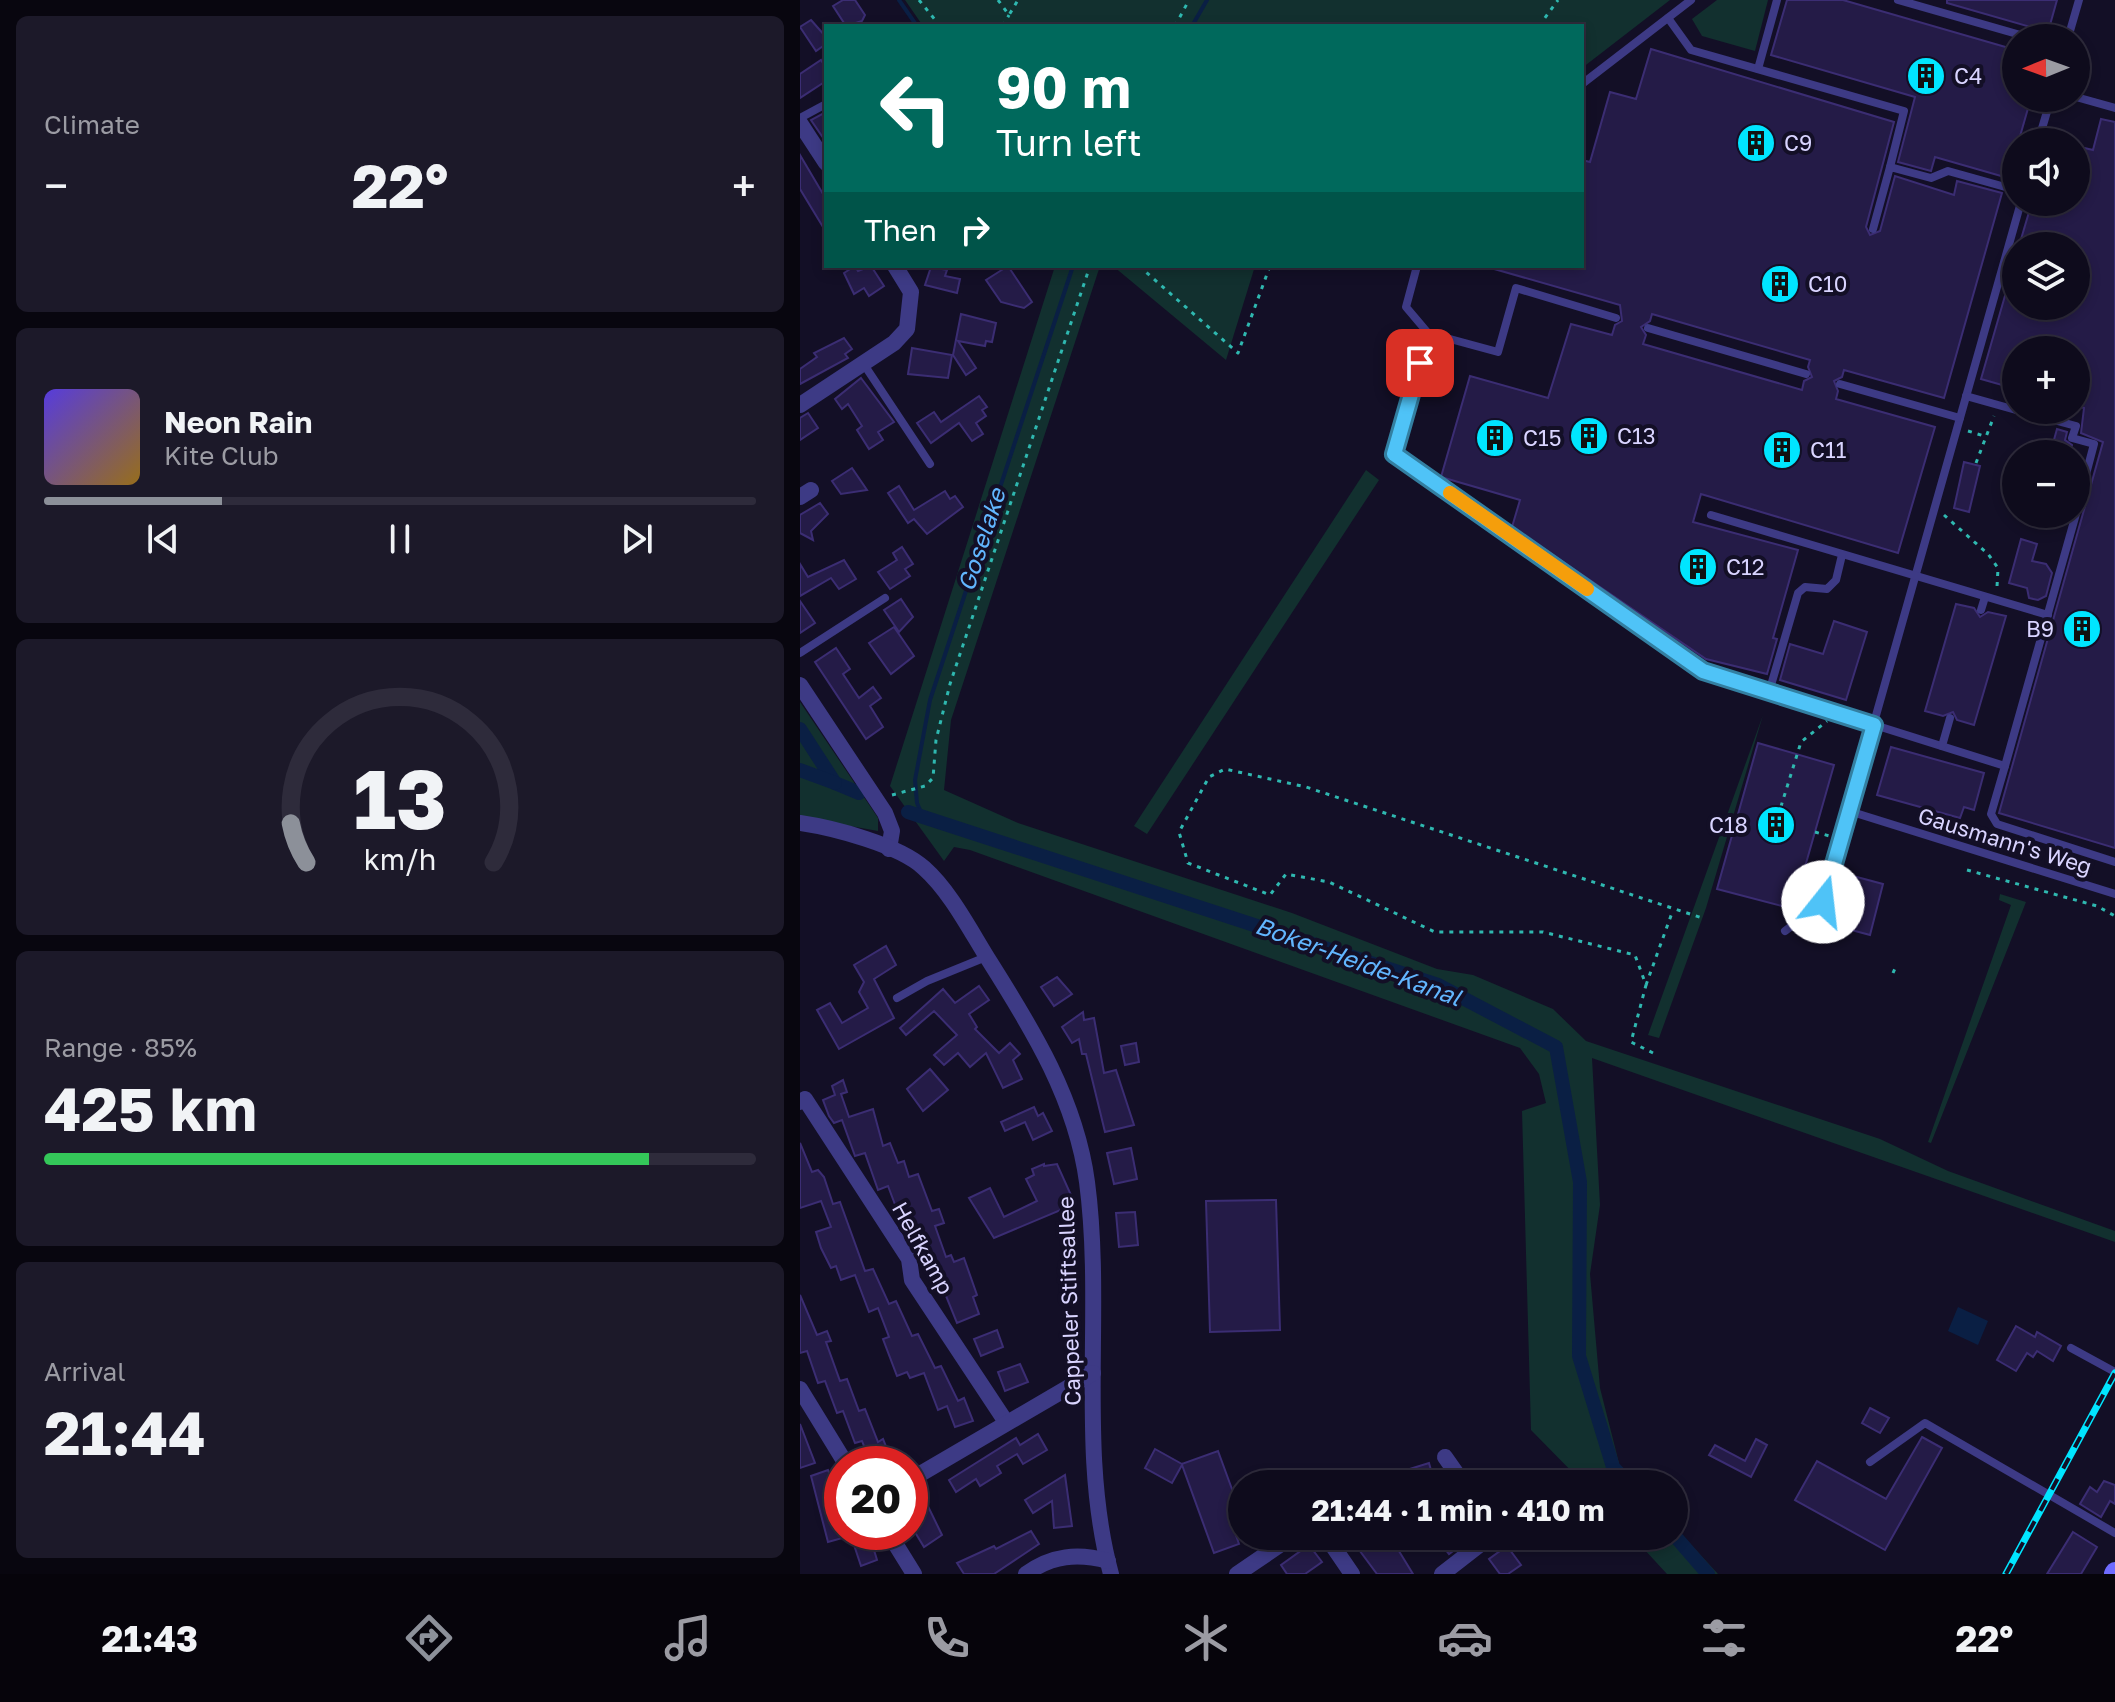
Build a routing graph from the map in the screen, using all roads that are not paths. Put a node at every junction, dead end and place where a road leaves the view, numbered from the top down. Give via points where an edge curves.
1 (1691, 0) edge
2 (1777, 0) edge
3 (1898, 0) edge
4 (2079, 0) edge
5 (1668, 18) junction
6 (2072, 24) edge
7 (2002, 30) edge
8 (1758, 69) junction
9 (1584, 82) edge
10 (2090, 101) edge
11 (824, 105) edge
12 (2115, 108) edge
13 (800, 121) edge
14 (824, 160) edge
15 (1890, 167) junction
16 (2002, 186) edge
17 (2017, 216) edge
18 (1873, 229) dead end
19 (896, 268) edge
20 (1416, 268) edge
21 (1616, 318) dead end
22 (1648, 328) dead end
23 (1428, 333) junction
24 (863, 363) junction
25 (1806, 374) dead end
26 (1840, 384) dead end
27 (1966, 396) junction
28 (800, 405) edge
29 (2002, 406) edge
30 (1958, 423) junction
31 (2069, 424) edge
32 (2079, 440) edge
33 (930, 464) dead end
34 (1711, 515) dead end
35 (2072, 528) edge
36 (1842, 555) junction
37 (1915, 577) junction
38 (885, 598) dead end
39 (1989, 598) junction
40 (1981, 610) dead end
41 (2048, 615) junction
42 (800, 653) edge
43 (800, 685) edge
44 (1769, 692) junction
45 (1950, 718) dead end
46 (1874, 725) junction
47 (1942, 746) junction
48 (2005, 766) junction
49 (1849, 811) junction
50 (800, 823) edge
51 (889, 849) junction
52 (2115, 862) edge
53 (2115, 894) edge
54 (1785, 931) dead end
55 (987, 956) junction
56 (897, 998) dead end
57 (800, 1102) edge
58 (2071, 1348) dead end
59 (2115, 1372) edge
60 (1093, 1373) junction
61 (800, 1389) edge
62 (1006, 1422) junction
63 (835, 1446) edge
64 (1445, 1457) dead end
65 (1870, 1462) dead end
66 (928, 1469) edge
67 (1454, 1470) edge
68 (2115, 1533) edge
69 (899, 1550) edge
70 (1272, 1550) edge
71 (1336, 1550) edge
72 (1473, 1550) edge
73 (1110, 1568) edge
74 (914, 1574) edge
75 (1026, 1574) edge
76 (1237, 1574) edge
77 (1352, 1574) edge
78 (1442, 1574) edge

1 - 5 lane
2 - 8 lane
3 - 7 lane
4 - 6 lane
5 - 8 lane via 1691,50
5 - 9 lane
8 - 15 lane via 1904,111
10 - 12 lane
11 - 13 lane
13 - 14 street
15 - 16 lane via 1931,178 1948,171
15 - 18 lane
17 - 27 lane
19 - 24 street via 911,292 907,329
20 - 23 lane via 1406,307
21 - 23 lane via 1516,288 1498,352
22 - 25 lane
23 - 44 lane via 1394,454 1703,671
24 - 28 street
24 - 33 lane
26 - 30 lane
27 - 29 lane
27 - 30 lane
30 - 37 lane
31 - 32 lane via 2076,426 2072,438
34 - 36 lane
35 - 41 lane
36 - 37 lane
36 - 44 lane via 1836,580 1827,589 1805,587 1798,593
37 - 39 lane
37 - 46 lane
38 - 42 lane
39 - 40 lane
39 - 41 lane
41 - 48 lane
43 - 51 street via 885,813 892,831
44 - 46 lane
45 - 47 lane
46 - 47 lane
46 - 49 lane
47 - 48 lane
48 - 52 lane via 1991,814 1997,824
49 - 53 lane, Gausmann's Weg
49 - 54 lane via 1823,902
50 - 51 street, Cappeler Stiftsallee
51 - 55 street, Cappeler Stiftsallee via 924,868
55 - 56 lane
55 - 60 street, Cappeler Stiftsallee via 1054,1073 1086,1178 1092,1233
57 - 62 street, Helfkamp via 805,1099 900,1245 912,1280
58 - 59 lane
60 - 62 street
60 - 73 street, Cappeler Stiftsallee via 1098,1481
61 - 63 street
62 - 66 street
64 - 67 street
65 - 68 lane via 1925,1423
69 - 74 street
70 - 76 street
71 - 77 street
72 - 78 street
73 - 75 street via 1082,1554 1038,1565

